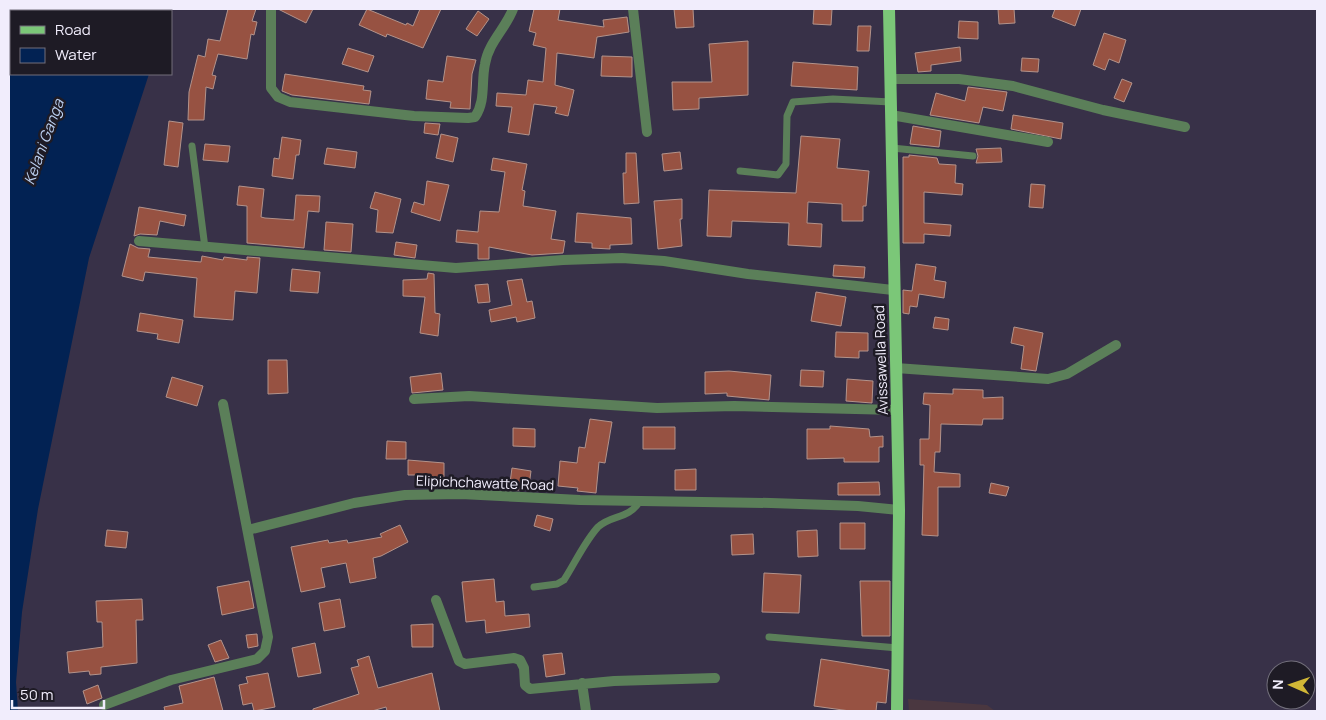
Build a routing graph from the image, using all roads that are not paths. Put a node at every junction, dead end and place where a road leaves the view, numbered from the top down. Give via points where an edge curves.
1 (271, 9) edge
2 (513, 9) edge
3 (633, 9) edge
4 (890, 9) edge
5 (890, 79) junction
6 (891, 109) junction
7 (1185, 127) dead end
8 (647, 132) dead end
9 (1048, 142) dead end
10 (192, 146) dead end
11 (892, 148) junction
12 (973, 156) dead end
13 (740, 171) dead end
14 (139, 241) dead end
15 (205, 248) junction
16 (893, 290) junction
17 (1116, 344) dead end
18 (896, 368) junction
19 (414, 399) dead end
20 (223, 404) dead end
21 (897, 410) junction
22 (640, 501) junction
23 (899, 510) junction
24 (248, 530) junction
25 (534, 587) dead end
26 (436, 600) dead end
27 (770, 638) dead end
28 (898, 648) junction
29 (715, 678) dead end
30 (582, 684) junction
31 (104, 705) dead end
32 (586, 711) edge
33 (897, 711) edge

1 - 2 street via 271,88 278,97 290,102 385,113 468,118 475,117 481,108 488,51
3 - 8 street
4 - 5 main road, Avissawella Road
5 - 6 main road, Avissawella Road
5 - 7 street via 951,79 1013,86
6 - 9 street
6 - 11 main road, Avissawella Road
6 - 13 lane via 833,99 793,102 788,116 786,164 778,175
10 - 15 lane
11 - 12 lane
11 - 16 main road, Avissawella Road
14 - 15 street
15 - 16 street via 456,268 563,260 639,259
16 - 18 main road, Avissawella Road
17 - 18 street via 1067,374 1048,379
18 - 21 main road, Avissawella Road
19 - 21 street via 469,396 647,407
20 - 24 street
21 - 23 main road, Avissawella Road
22 - 23 street, Elipichchawatte Road via 848,505
22 - 24 street, Elipichchawatte Road via 405,495 354,503
22 - 25 lane via 628,514 605,522 597,529 564,580
23 - 28 main road, Avissawella Road
24 - 31 street via 268,637 265,651 257,659 171,680
26 - 30 street via 459,661 465,664 520,660 525,685 530,690
27 - 28 lane
28 - 33 main road, Avissawella Road
29 - 30 street
30 - 32 street

